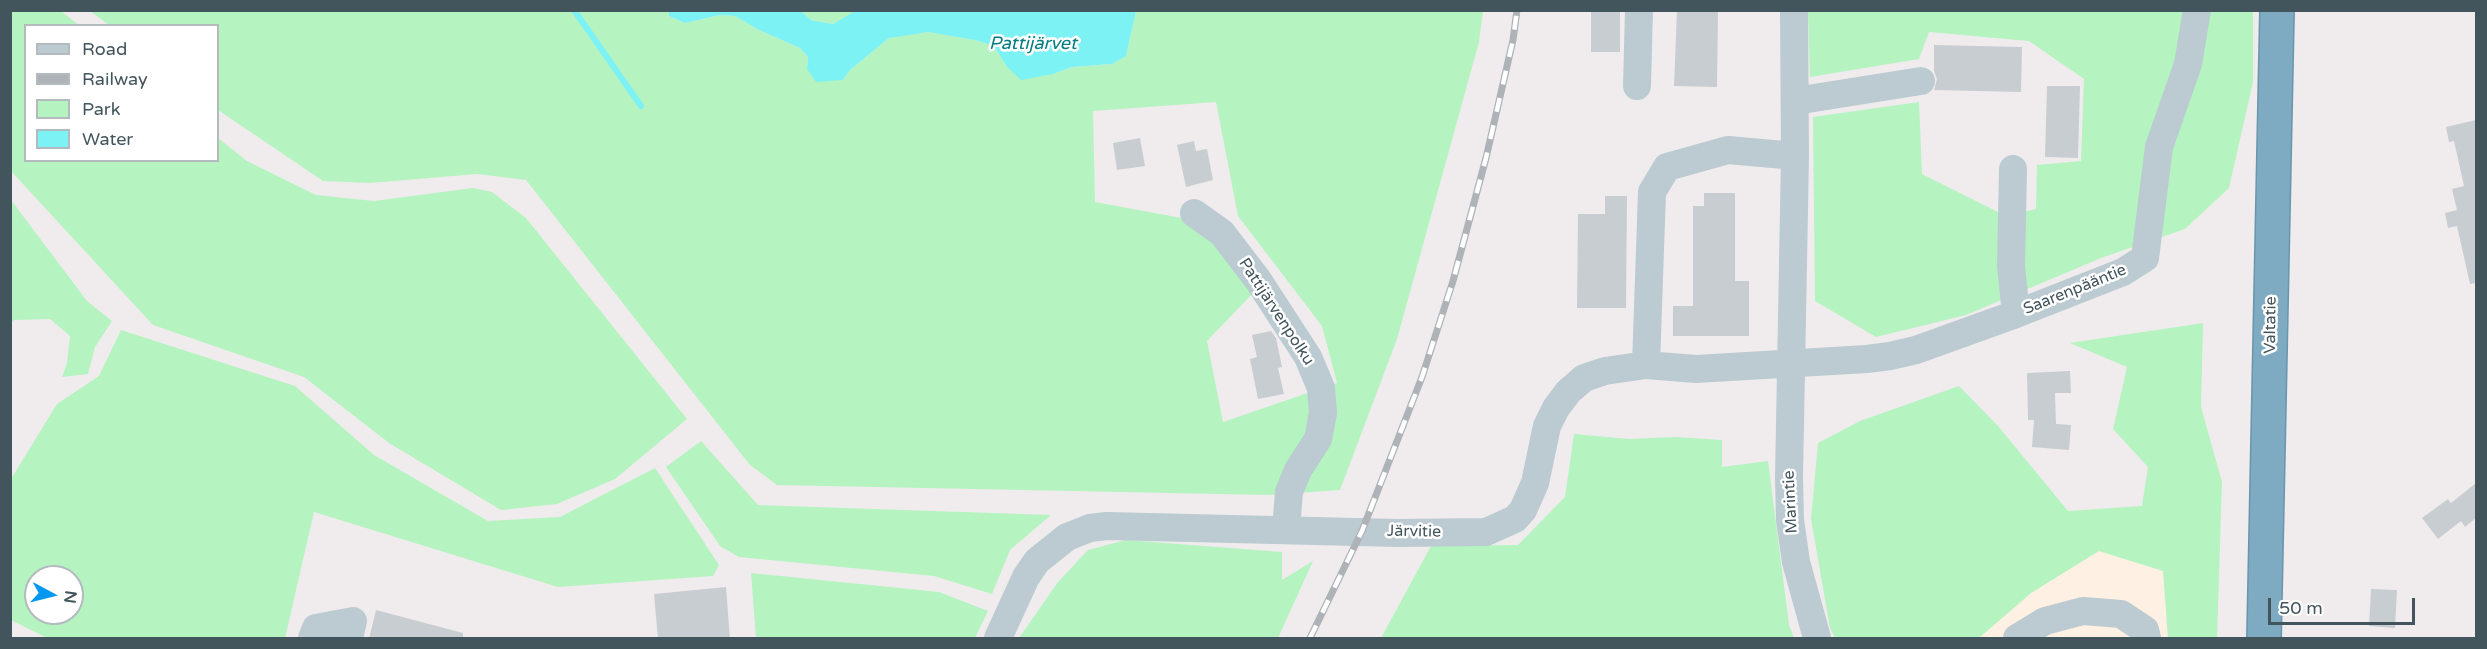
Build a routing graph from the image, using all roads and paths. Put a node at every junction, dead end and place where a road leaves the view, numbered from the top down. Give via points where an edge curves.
1 (1639, 10) edge
2 (1794, 10) edge
3 (2198, 10) edge
4 (2277, 10) edge
5 (1921, 81) dead end
6 (1637, 86) dead end
7 (1795, 101) junction
8 (1795, 156) junction
9 (2013, 169) dead end
10 (1194, 213) dead end
11 (2016, 314) junction
12 (1791, 363) junction
13 (1646, 365) junction
14 (1286, 529) junction
15 (312, 639) edge
16 (349, 639) edge
17 (998, 639) edge
18 (1817, 639) edge
19 (2017, 639) edge
20 (2147, 639) edge
21 (2264, 639) edge

1 - 6 street
2 - 7 street, Marintie
3 - 11 street, Saarenpääntie via 2188,64 2159,147 2145,258 2123,272
4 - 21 highway, Valtatie
5 - 7 street
7 - 8 street, Marintie
8 - 12 street, Marintie
8 - 13 street via 1728,150 1667,167 1652,192
9 - 11 street via 2011,266
10 - 14 street, Pattijärvenpolku via 1222,233 1258,280 1308,357 1321,388 1323,413 1318,439 1289,492
11 - 12 street, Saarenpääntie via 1890,356
12 - 13 street, Järvitie via 1696,369
12 - 18 street, Marintie via 1791,520 1796,562
13 - 14 street, Järvitie via 1584,378 1568,392 1547,426 1530,498 1515,519 1502,527 1486,532
14 - 17 street, Järvitie via 1090,528 1067,537 1037,561
15 - 16 street via 316,628 352,621
19 - 20 street via 2045,621 2083,611 2121,614 2145,630

